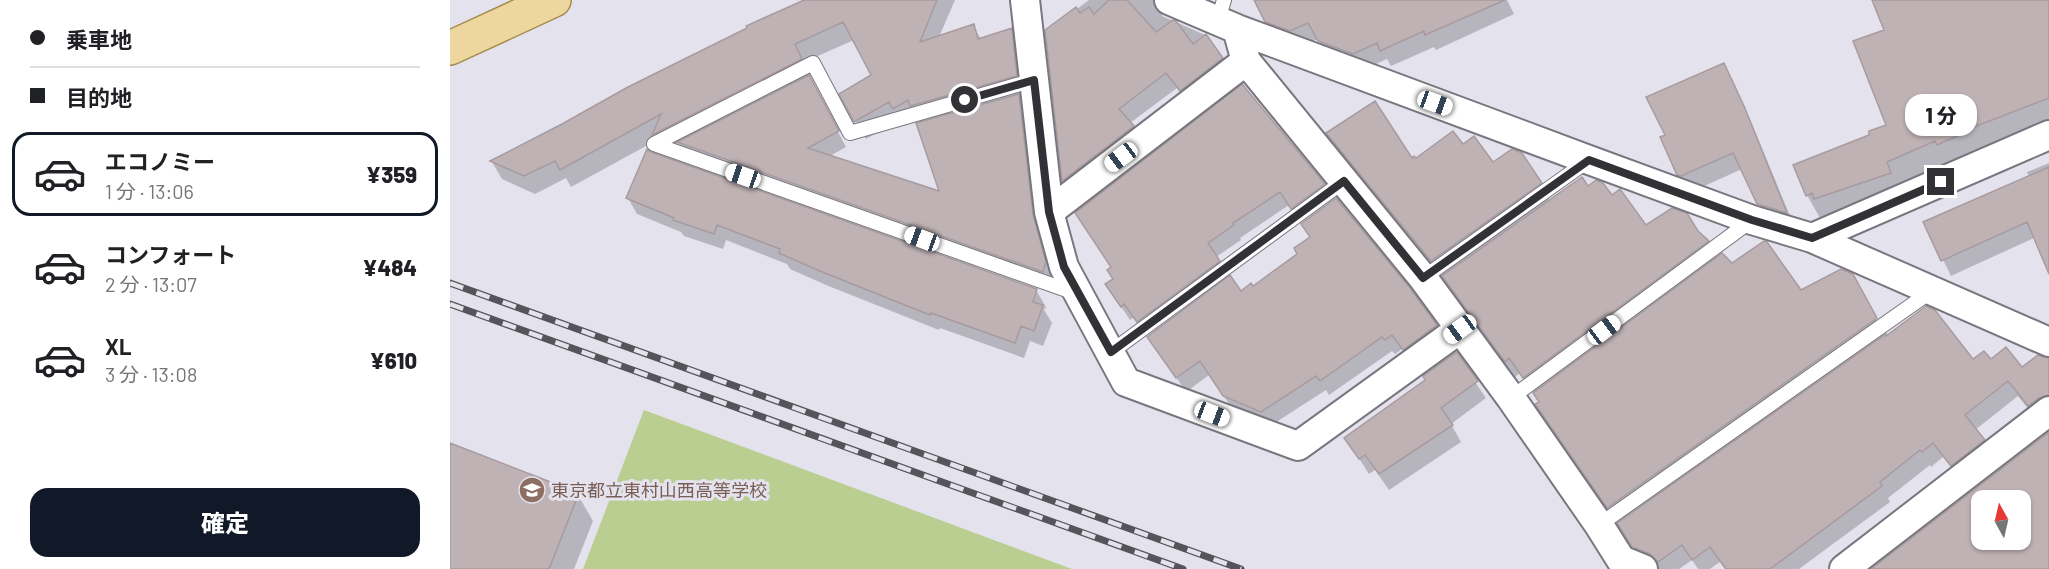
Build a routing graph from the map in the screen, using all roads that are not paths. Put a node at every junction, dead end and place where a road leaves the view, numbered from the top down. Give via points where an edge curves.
1 (554, 0) edge
2 (1025, 0) edge
3 (1169, 0) edge
4 (1226, 16) edge
5 (450, 48) edge
6 (1246, 61) junction
7 (1034, 80) junction
8 (2049, 135) edge
9 (1589, 160) junction
10 (1344, 181) junction
11 (1049, 212) junction
12 (1752, 220) junction
13 (1812, 238) junction
14 (1423, 278) junction
15 (1933, 291) junction
16 (1079, 295) junction
17 (1460, 329) junction
18 (2049, 342) edge
19 (1111, 352) junction
20 (1511, 398) junction
21 (2049, 411) edge
22 (1599, 525) junction
23 (1643, 569) edge
24 (1844, 569) edge

1 - 5 main road
2 - 7 street
3 - 4 street
4 - 6 street
4 - 9 street
6 - 10 street
6 - 11 street
7 - 11 street
7 - 16 lane via 850,133 813,63 654,144
8 - 13 street
9 - 12 street
9 - 14 lane
10 - 14 street
10 - 19 lane
11 - 16 street via 1064,267
12 - 13 street
12 - 20 lane
13 - 15 street
14 - 17 street
15 - 18 street
15 - 22 lane
16 - 19 street
17 - 19 street via 1298,446 1126,382
17 - 20 street
20 - 22 street
21 - 24 street
22 - 23 street via 1621,560

